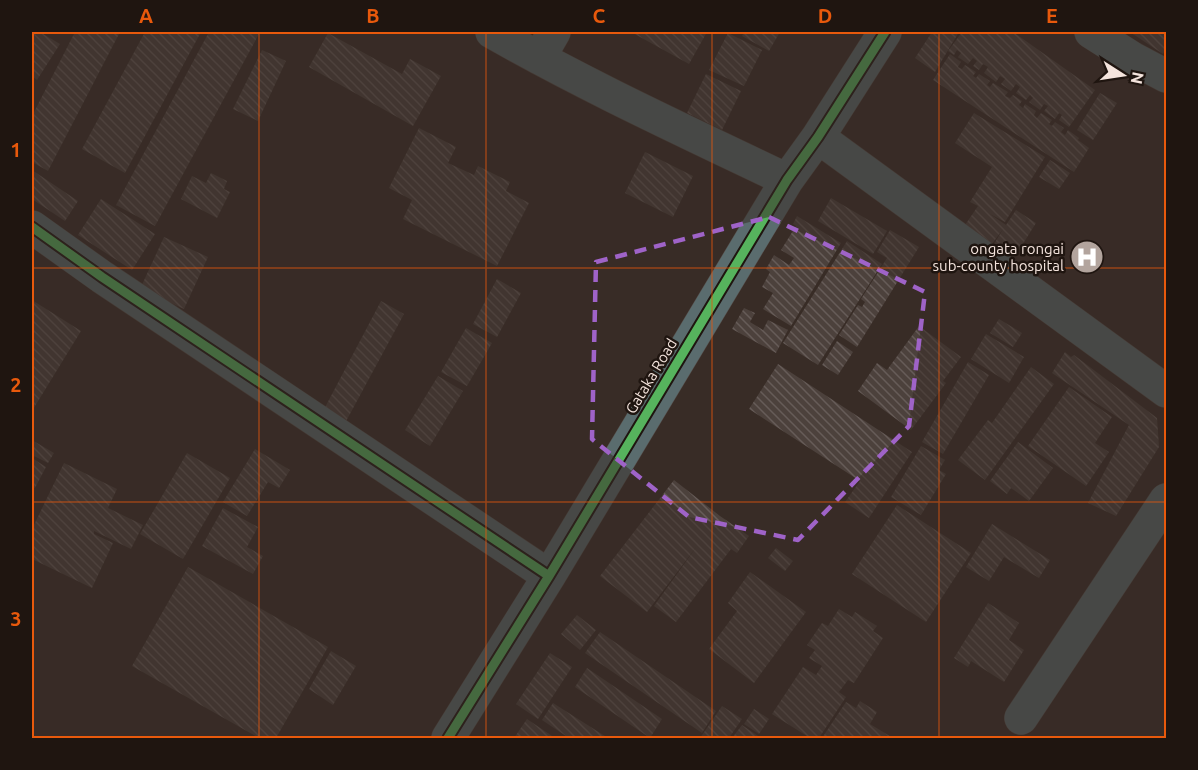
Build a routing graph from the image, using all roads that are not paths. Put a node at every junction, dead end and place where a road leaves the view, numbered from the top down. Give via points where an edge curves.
1 (492, 32) edge
2 (885, 32) edge
3 (1091, 32) edge
4 (546, 45) edge
5 (1167, 76) edge
6 (818, 137) junction
7 (787, 180) junction
8 (32, 227) edge
9 (1167, 391) edge
10 (1167, 500) edge
11 (549, 576) junction
12 (1022, 718) dead end
13 (448, 738) edge

1 - 4 street
2 - 6 street, Gataka Road
3 - 5 street
4 - 7 street via 683,130
6 - 7 street, Gataka Road
6 - 9 street
7 - 11 street, Gataka Road
8 - 11 street via 102,278
10 - 12 street
11 - 13 street, Gataka Road

